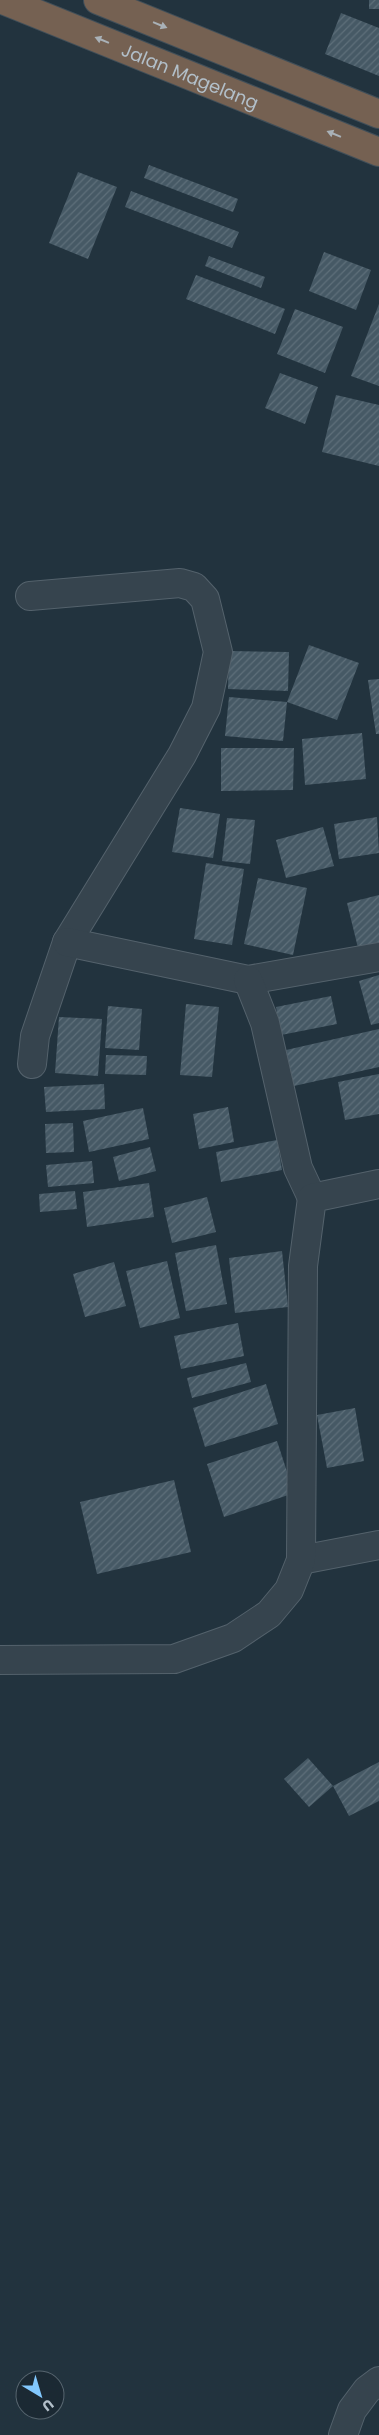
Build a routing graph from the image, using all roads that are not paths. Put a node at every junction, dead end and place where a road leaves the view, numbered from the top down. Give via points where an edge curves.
1 (3, 0) edge
2 (98, 0) edge
3 (379, 114) edge
4 (379, 152) edge
5 (30, 596) dead end
6 (67, 942) junction
7 (379, 957) edge
8 (248, 980) junction
9 (32, 1064) dead end
10 (379, 1184) edge
11 (312, 1198) junction
12 (379, 1544) edge
13 (302, 1560) junction
14 (0, 1660) edge
15 (379, 2381) edge
16 (343, 2435) edge

4 -> 1 highway, Jalan Magelang
2 -> 3 highway, Jalan Magelang
5 - 6 street via 180,583 194,587 205,599 218,652 206,708 182,755
6 - 8 street
6 - 9 street via 35,1036
7 - 8 street
8 - 11 street via 265,1024 298,1168
10 - 11 street
11 - 13 street via 303,1266
12 - 13 street
13 - 14 street via 289,1590 269,1614 233,1638 174,1659
15 - 16 street via 352,2410

